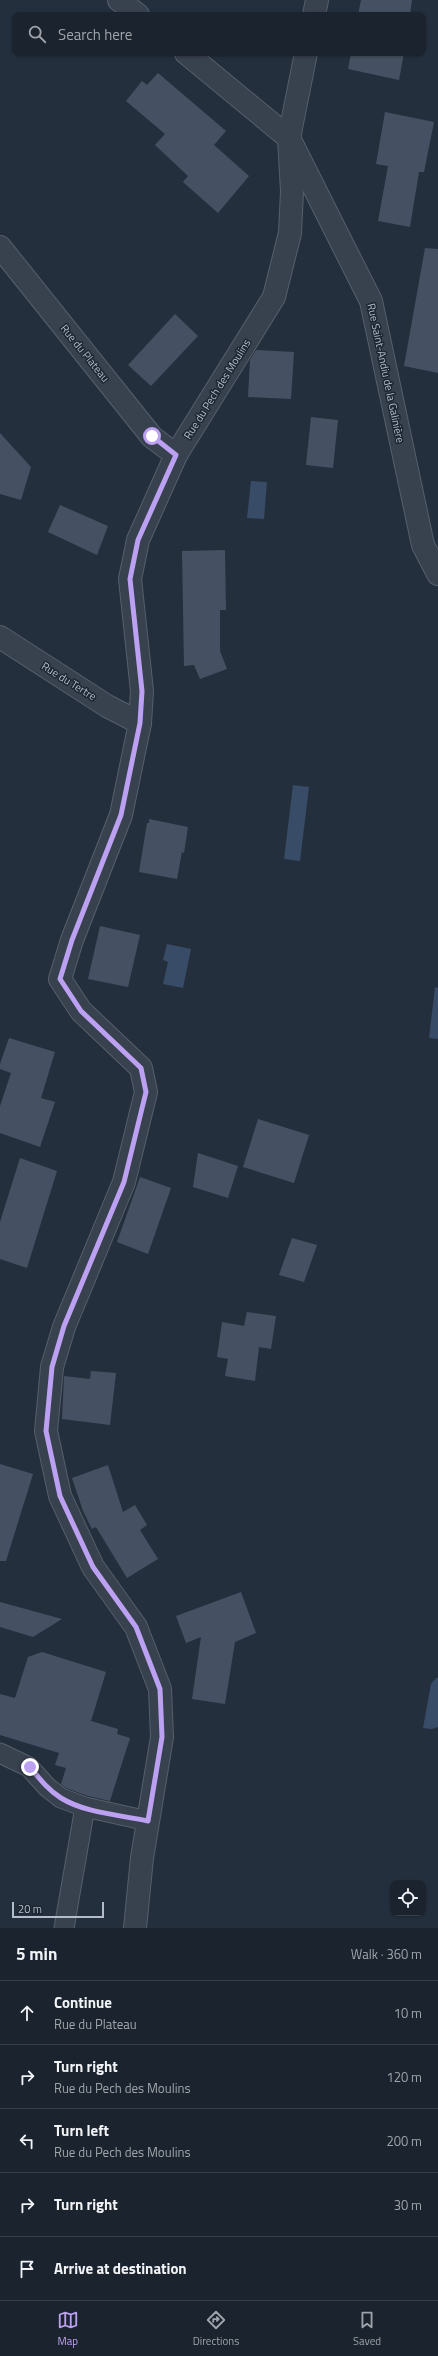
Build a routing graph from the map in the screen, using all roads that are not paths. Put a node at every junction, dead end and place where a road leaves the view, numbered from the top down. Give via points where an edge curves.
1 (119, 0) edge
2 (317, 0) edge
3 (134, 12) edge
4 (315, 12) edge
5 (190, 56) edge
6 (305, 56) edge
7 (289, 138) junction
8 (2, 253) edge
9 (176, 455) junction
10 (438, 574) edge
11 (0, 637) edge
12 (140, 723) junction
13 (0, 1753) edge
14 (85, 1807) junction
15 (148, 1821) junction
16 (64, 1928) edge
17 (135, 1928) edge

1 - 3 street
2 - 4 street
5 - 7 street
6 - 7 street, Rue du Pech des Moulins
7 - 9 street, Rue du Pech des Moulins via 292,191 290,233 274,297
7 - 10 street, Rue Saint-Andiu de la Galinière via 371,301 424,545
8 - 9 street, Rue du Plateau via 152,436
9 - 12 street, Rue du Pech des Moulins via 138,540 130,579 142,691
11 - 12 street, Rue du Tertre via 107,706
12 - 15 street, Rue du Pech des Moulins via 121,815 72,940 60,979 81,1011 141,1068 146,1092 124,1182 64,1326 52,1367 46,1431 60,1496 93,1567 136,1627 160,1689 162,1737
13 - 14 lane via 30,1767 47,1787 61,1798
14 - 15 lane
14 - 16 lane
15 - 17 street, Rue du Pech des Moulins

